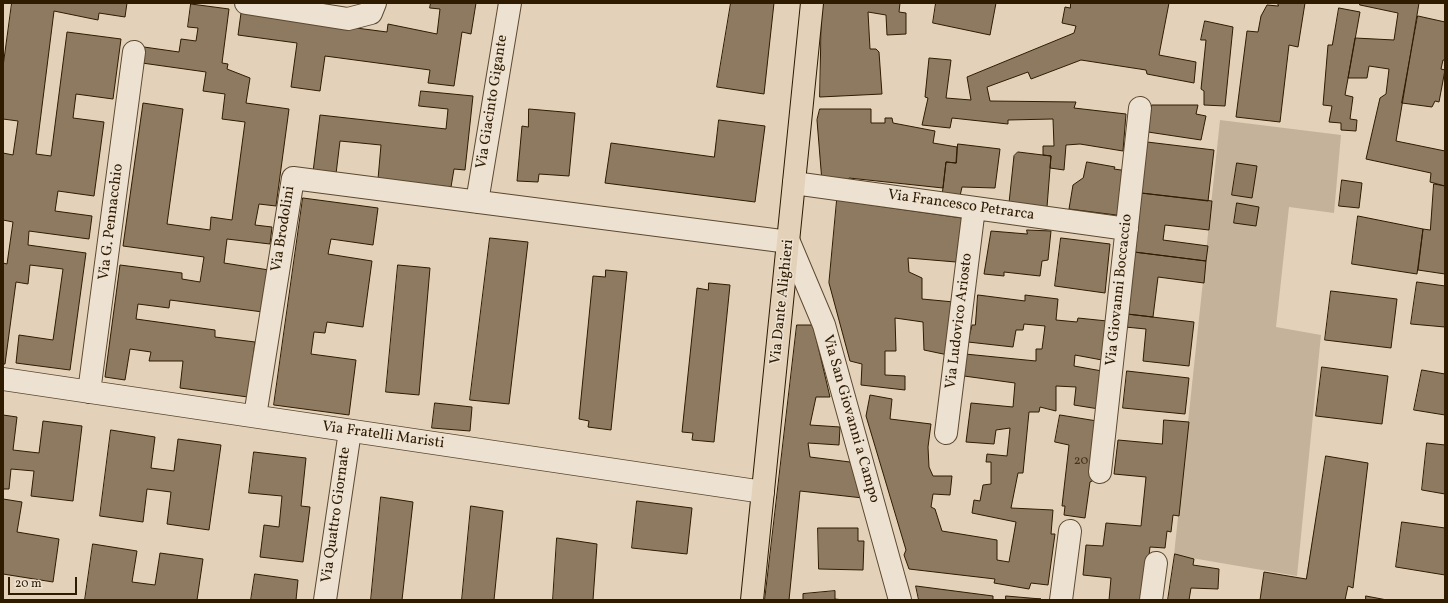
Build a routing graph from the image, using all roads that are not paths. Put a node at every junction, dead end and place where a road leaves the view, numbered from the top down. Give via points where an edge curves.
1 (246, 3) edge
2 (375, 3) edge
3 (510, 3) edge
4 (812, 3) edge
5 (134, 52) dead end
6 (1140, 108) dead end
7 (794, 183) junction
8 (477, 202) junction
9 (974, 208) junction
10 (1127, 229) junction
11 (789, 242) junction
12 (3, 379) edge
13 (89, 392) junction
14 (255, 416) junction
15 (350, 431) junction
16 (946, 433) dead end
17 (1100, 472) dead end
18 (763, 492) junction
19 (1070, 531) dead end
20 (1156, 563) dead end
21 (325, 600) edge
22 (752, 600) edge
23 (900, 600) edge
24 (1061, 600) edge
25 (1151, 600) edge

1 - 2 street via 348,19 371,13
3 - 8 street, Via Giacinto Gigante
4 - 7 main road, Via Dante Alighieri
5 - 13 street, Via G. Pennacchio
6 - 10 street, Via Giovanni Boccaccio
7 - 9 street, Via Francesco Petrarca
7 - 11 main road, Via Dante Alighieri
8 - 11 street
8 - 14 street, Via Brodolini via 292,178
9 - 10 street, Via Francesco Petrarca
9 - 16 street, Via Ludovico Ariosto
10 - 17 street, Via Giovanni Boccaccio
11 - 18 main road, Via Dante Alighieri
11 - 23 street, Via San Giovanni a Campo via 824,325
12 - 13 street, Via Fratelli Maristi
13 - 14 street, Via Fratelli Maristi
14 - 15 street, Via Fratelli Maristi
15 - 18 street, Via Fratelli Maristi
15 - 21 street, Via Quattro Giornate
18 - 22 main road, Via Dante Alighieri
19 - 24 street
20 - 25 street

